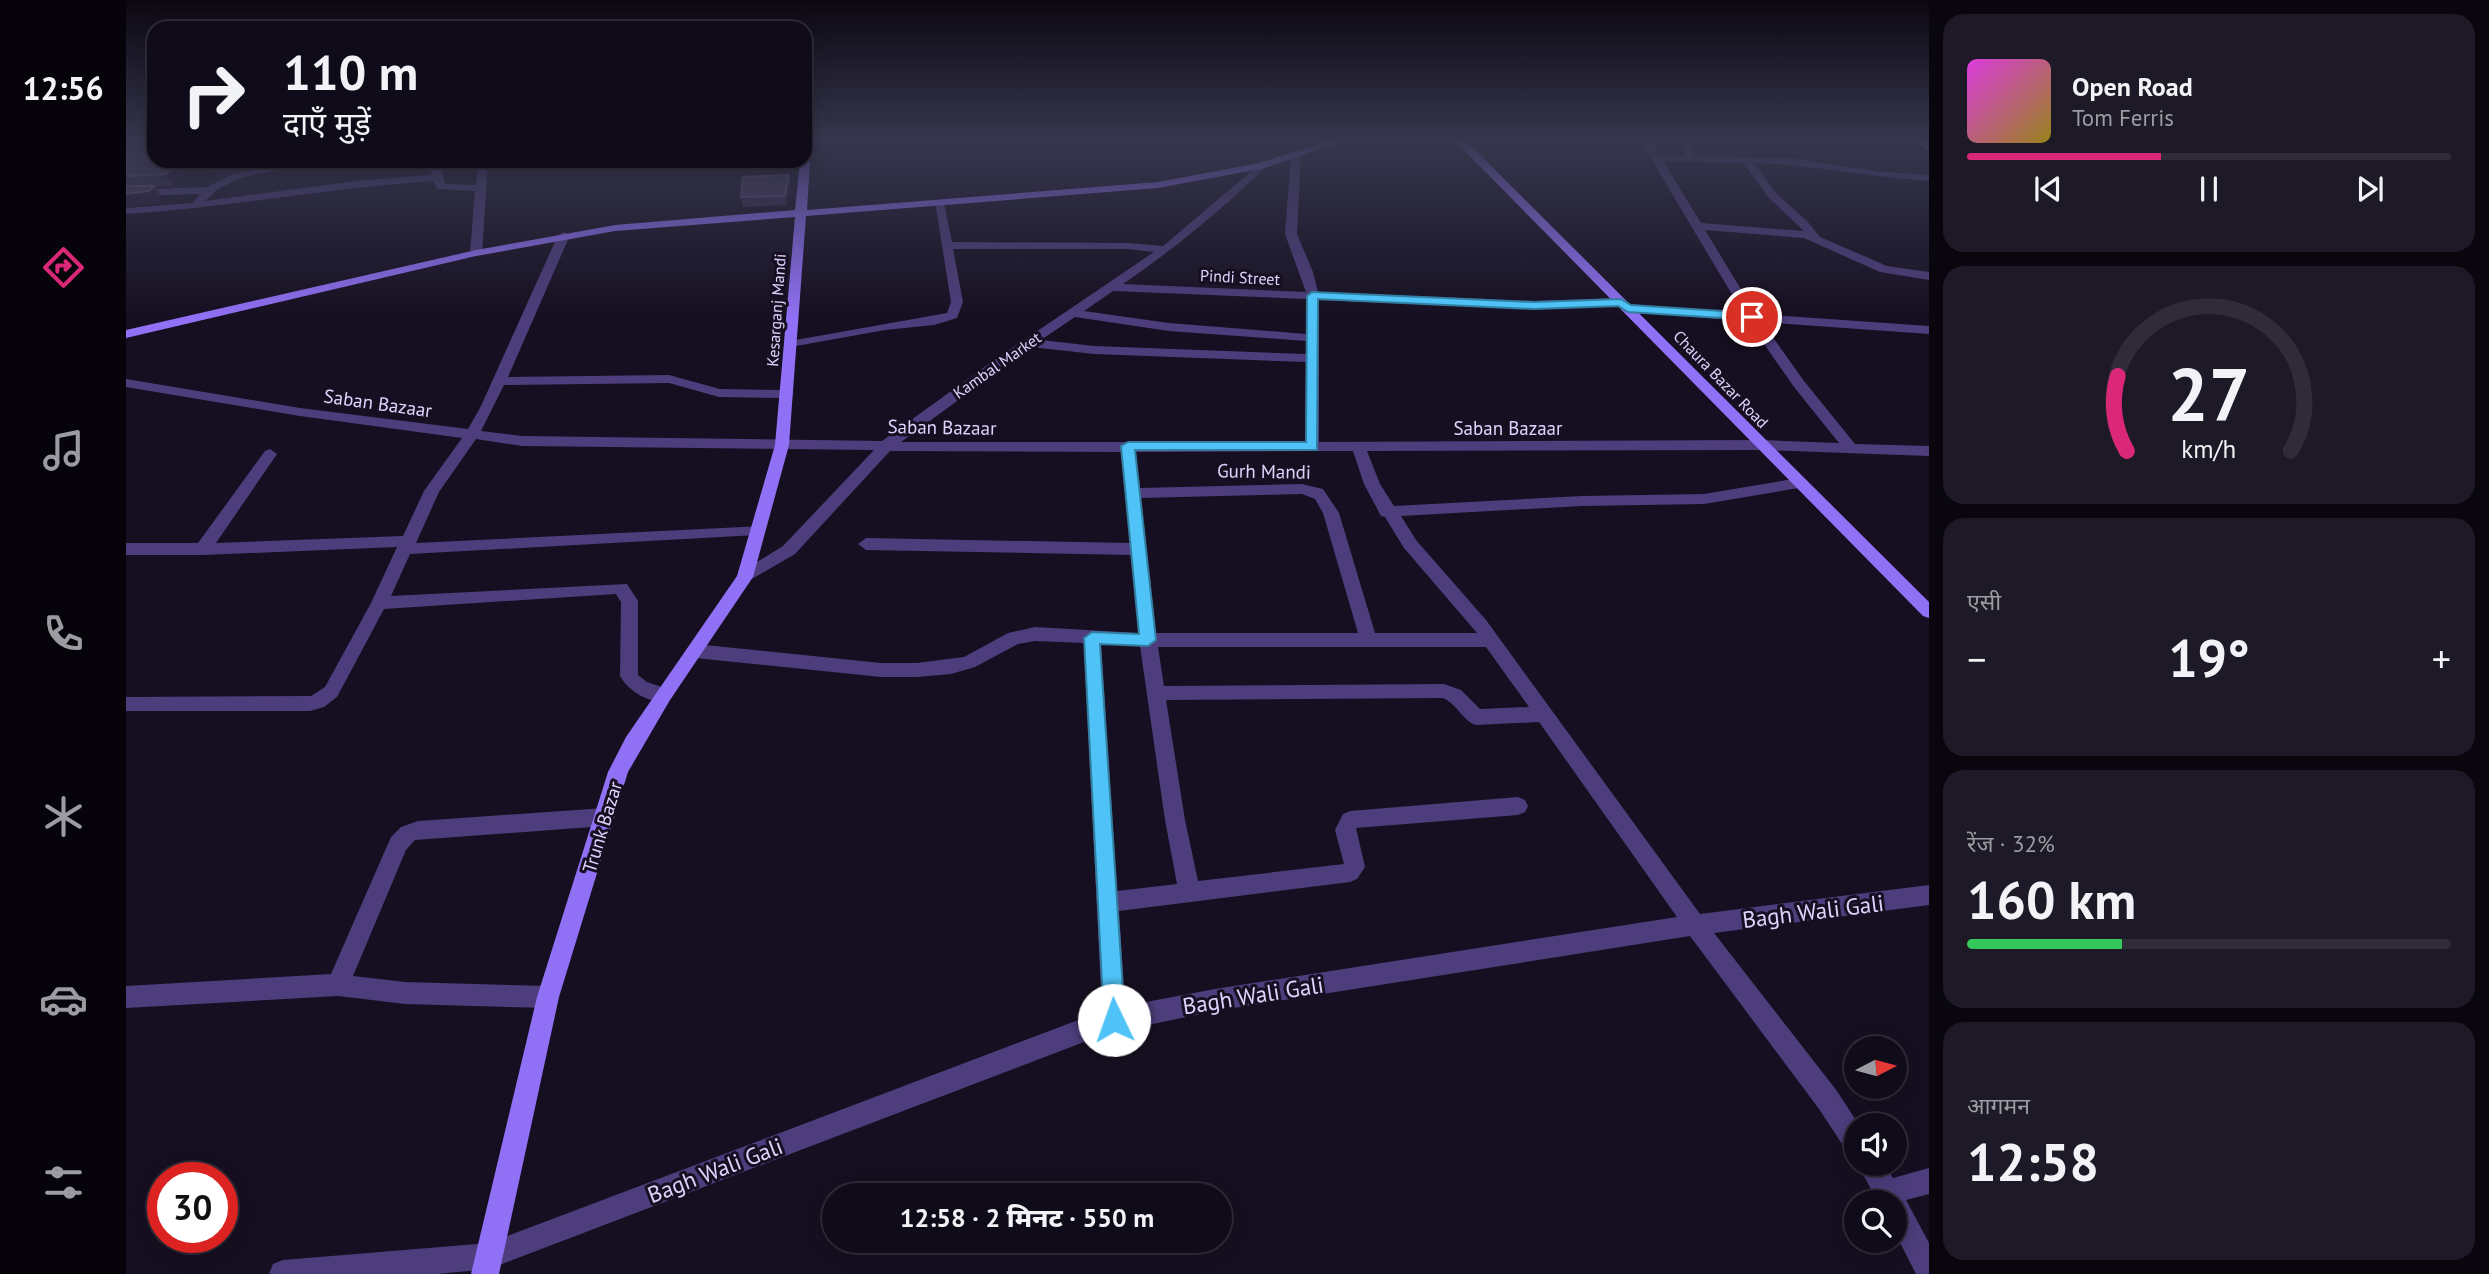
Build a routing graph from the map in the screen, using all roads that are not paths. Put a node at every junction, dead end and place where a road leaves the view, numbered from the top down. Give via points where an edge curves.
1 (201, 199) edge
2 (243, 199) edge
3 (482, 199) edge
4 (802, 199) edge
5 (982, 199) edge
6 (1225, 199) edge
7 (1293, 199) edge
8 (1518, 199) edge
9 (1682, 199) edge
10 (1777, 199) edge
11 (939, 203) junction
12 (195, 206) junction
13 (126, 211) edge
14 (801, 212) junction
15 (1699, 226) junction
16 (564, 235) junction
17 (1815, 238) junction
18 (946, 245) junction
19 (1165, 250) junction
20 (476, 253) junction
21 (1929, 276) edge
22 (1110, 287) junction
23 (1312, 296) junction
24 (1624, 305) junction
25 (1072, 313) junction
26 (1752, 317) junction
27 (1929, 330) edge
28 (126, 334) edge
29 (1312, 338) junction
30 (1028, 343) junction
31 (790, 345) junction
32 (1311, 358) junction
33 (499, 381) junction
34 (126, 383) edge
35 (787, 402) junction
36 (471, 436) junction
37 (782, 445) junction
38 (887, 445) junction
39 (1761, 445) junction
40 (1128, 446) junction
41 (1357, 446) junction
42 (1312, 447) junction
43 (1851, 448) junction
44 (1929, 451) edge
45 (270, 454) dead end
46 (1799, 483) junction
47 (1134, 493) junction
48 (1387, 512) junction
49 (757, 530) junction
50 (866, 544) dead end
51 (406, 545) junction
52 (126, 549) edge
53 (1137, 549) junction
54 (203, 550) junction
55 (745, 577) junction
56 (379, 603) junction
57 (1929, 612) edge
58 (1092, 638) junction
59 (1148, 640) junction
60 (1490, 640) junction
61 (1369, 641) junction
62 (695, 651) junction
63 (1157, 692) junction
64 (664, 695) junction
65 (126, 704) edge
66 (1542, 714) junction
67 (1518, 806) dead end
68 (605, 817) junction
69 (1190, 893) junction
70 (1929, 895) edge
71 (1107, 902) junction
72 (1695, 925) junction
73 (338, 985) junction
74 (126, 997) edge
75 (548, 997) junction
76 (1114, 1020) junction
77 (1844, 1125) edge
78 (1929, 1181) edge
79 (1907, 1192) edge
80 (1907, 1228) edge
81 (487, 1265) edge
82 (1929, 1270) edge
83 (283, 1274) edge

1 - 12 street
2 - 12 street
3 - 20 street
4 - 14 street, Kesarganj Mandi
5 - 11 street
6 - 19 street, Kambal Market
7 - 23 street via 1291,234
8 - 24 street, Chaura Bazar Road
9 - 15 street
10 - 17 street
11 - 14 street
11 - 18 street
12 - 13 street
14 - 16 street
14 - 31 street, Kesarganj Mandi
15 - 17 street
15 - 26 street
16 - 20 street
16 - 33 street
17 - 21 street via 1884,269
18 - 19 street
18 - 31 street via 957,302 953,315
19 - 22 street, Kambal Market
20 - 28 street
22 - 23 street, Pindi Street
22 - 25 street, Kambal Market
23 - 24 street, Pindi Street
23 - 29 street
24 - 26 street, Pindi Street
24 - 39 street, Chaura Bazar Road
25 - 29 street via 1169,327
25 - 30 street, Kambal Market
26 - 27 street, Pindi Street
26 - 43 street
29 - 32 street
30 - 32 street
30 - 38 street, Kambal Market
31 - 35 street, Kesarganj Mandi
32 - 42 street
33 - 35 street via 669,379 719,393
33 - 36 street
34 - 36 street, Saban Bazaar
35 - 37 street, Trunk Bazar
36 - 37 street, Saban Bazaar via 522,441
36 - 51 street via 439,478
37 - 38 street, Saban Bazaar
37 - 49 street, Trunk Bazar
38 - 40 street, Saban Bazaar
38 - 55 street, Kambal Market via 789,550
39 - 41 street, Saban Bazaar
39 - 43 street, Saban Bazaar
39 - 46 street, Chaura Bazar Road
40 - 42 street, Saban Bazaar
40 - 47 street
41 - 42 street, Saban Bazaar
41 - 48 street
43 - 44 street, Saban Bazaar
45 - 54 street
46 - 48 street via 1704,499
46 - 57 street, Chaura Bazar Road
47 - 53 street
47 - 61 street, Gurh Mandi via 1317,491 1325,497 1331,513
48 - 60 street
49 - 51 street
49 - 55 street, Trunk Bazar
50 - 53 street
51 - 54 street
51 - 56 street
52 - 54 street
53 - 59 street
55 - 62 street, Trunk Bazar
56 - 64 street via 621,588 630,601 628,678 635,686
56 - 65 street via 331,692 317,702
58 - 59 street
58 - 62 street via 1025,635 969,662 917,670
58 - 71 street
59 - 61 street
59 - 63 street
60 - 61 street
60 - 66 street
62 - 64 street, Trunk Bazar
63 - 66 street via 1444,691 1455,695 1476,717
63 - 69 street
64 - 68 street, Trunk Bazar via 623,762
66 - 72 street
67 - 69 street via 1350,820 1344,831 1354,858 1350,872
68 - 73 street via 408,833 398,844
68 - 75 street, Trunk Bazar
69 - 71 street
70 - 72 street, Bagh Wali Gali
71 - 76 street
72 - 76 street, Bagh Wali Gali
72 - 77 street
73 - 74 street
73 - 75 street via 405,993
75 - 81 street, Trunk Bazar
76 - 81 street, Bagh Wali Gali
78 - 79 street
80 - 82 street
81 - 83 street, Bagh Wali Gali

